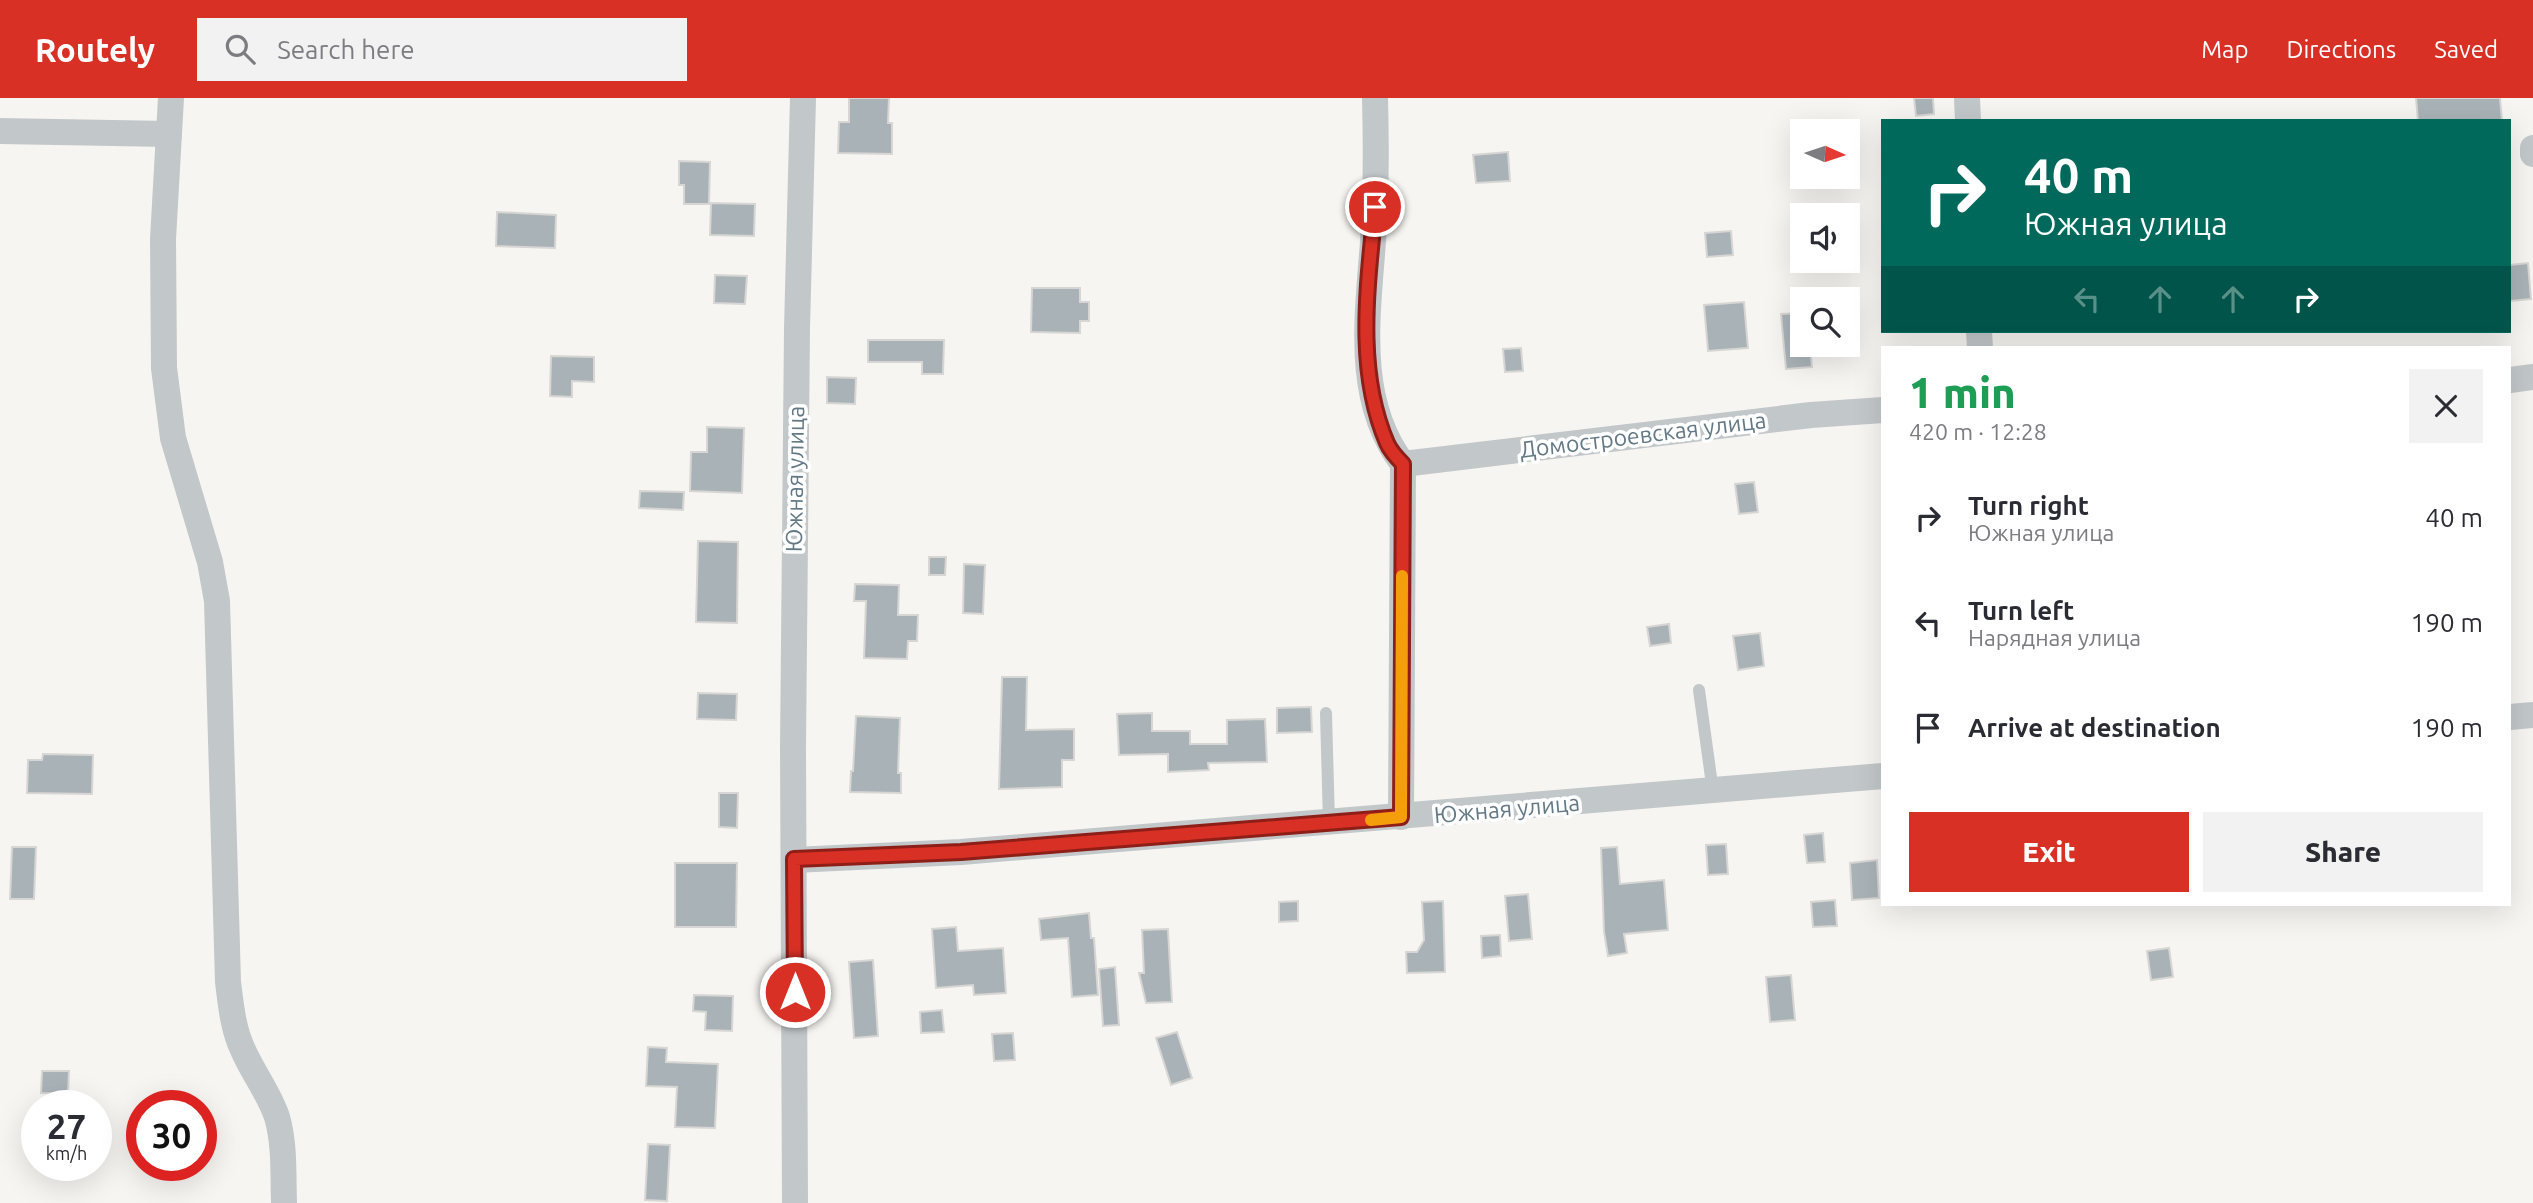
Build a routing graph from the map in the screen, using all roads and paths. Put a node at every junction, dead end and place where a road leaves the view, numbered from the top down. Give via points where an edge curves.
1 (171, 98) edge
2 (803, 98) edge
3 (1375, 98) edge
4 (1967, 98) edge
5 (1968, 119) edge
6 (0, 131) edge
7 (169, 134) junction
8 (2533, 148) edge
9 (2533, 154) edge
10 (2533, 377) edge
11 (2511, 380) edge
12 (1881, 410) edge
13 (1403, 464) junction
14 (1699, 690) dead end
15 (1326, 713) dead end
16 (2533, 715) edge
17 (2511, 717) edge
18 (1881, 776) edge
19 (1713, 792) junction
20 (1401, 817) junction
21 (1329, 823) junction
22 (794, 859) junction
23 (284, 1203) edge
24 (795, 1203) edge

1 - 7 street
2 - 22 street, Южная улица
3 - 13 street via 1375,207 1366,309 1370,385 1387,444
4 - 5 street
6 - 7 street
7 - 23 street via 163,239 164,368 173,438 217,601 228,982 233,1022 243,1051 277,1118
8 - 9 street
10 - 11 street
12 - 13 street, Домостроевская улица
13 - 20 street
14 - 19 lane
15 - 21 lane
16 - 17 street
18 - 19 street, Южная улица
19 - 20 street, Южная улица
20 - 21 street, Южная улица
21 - 22 street, Южная улица via 961,852
22 - 24 street, Южная улица

